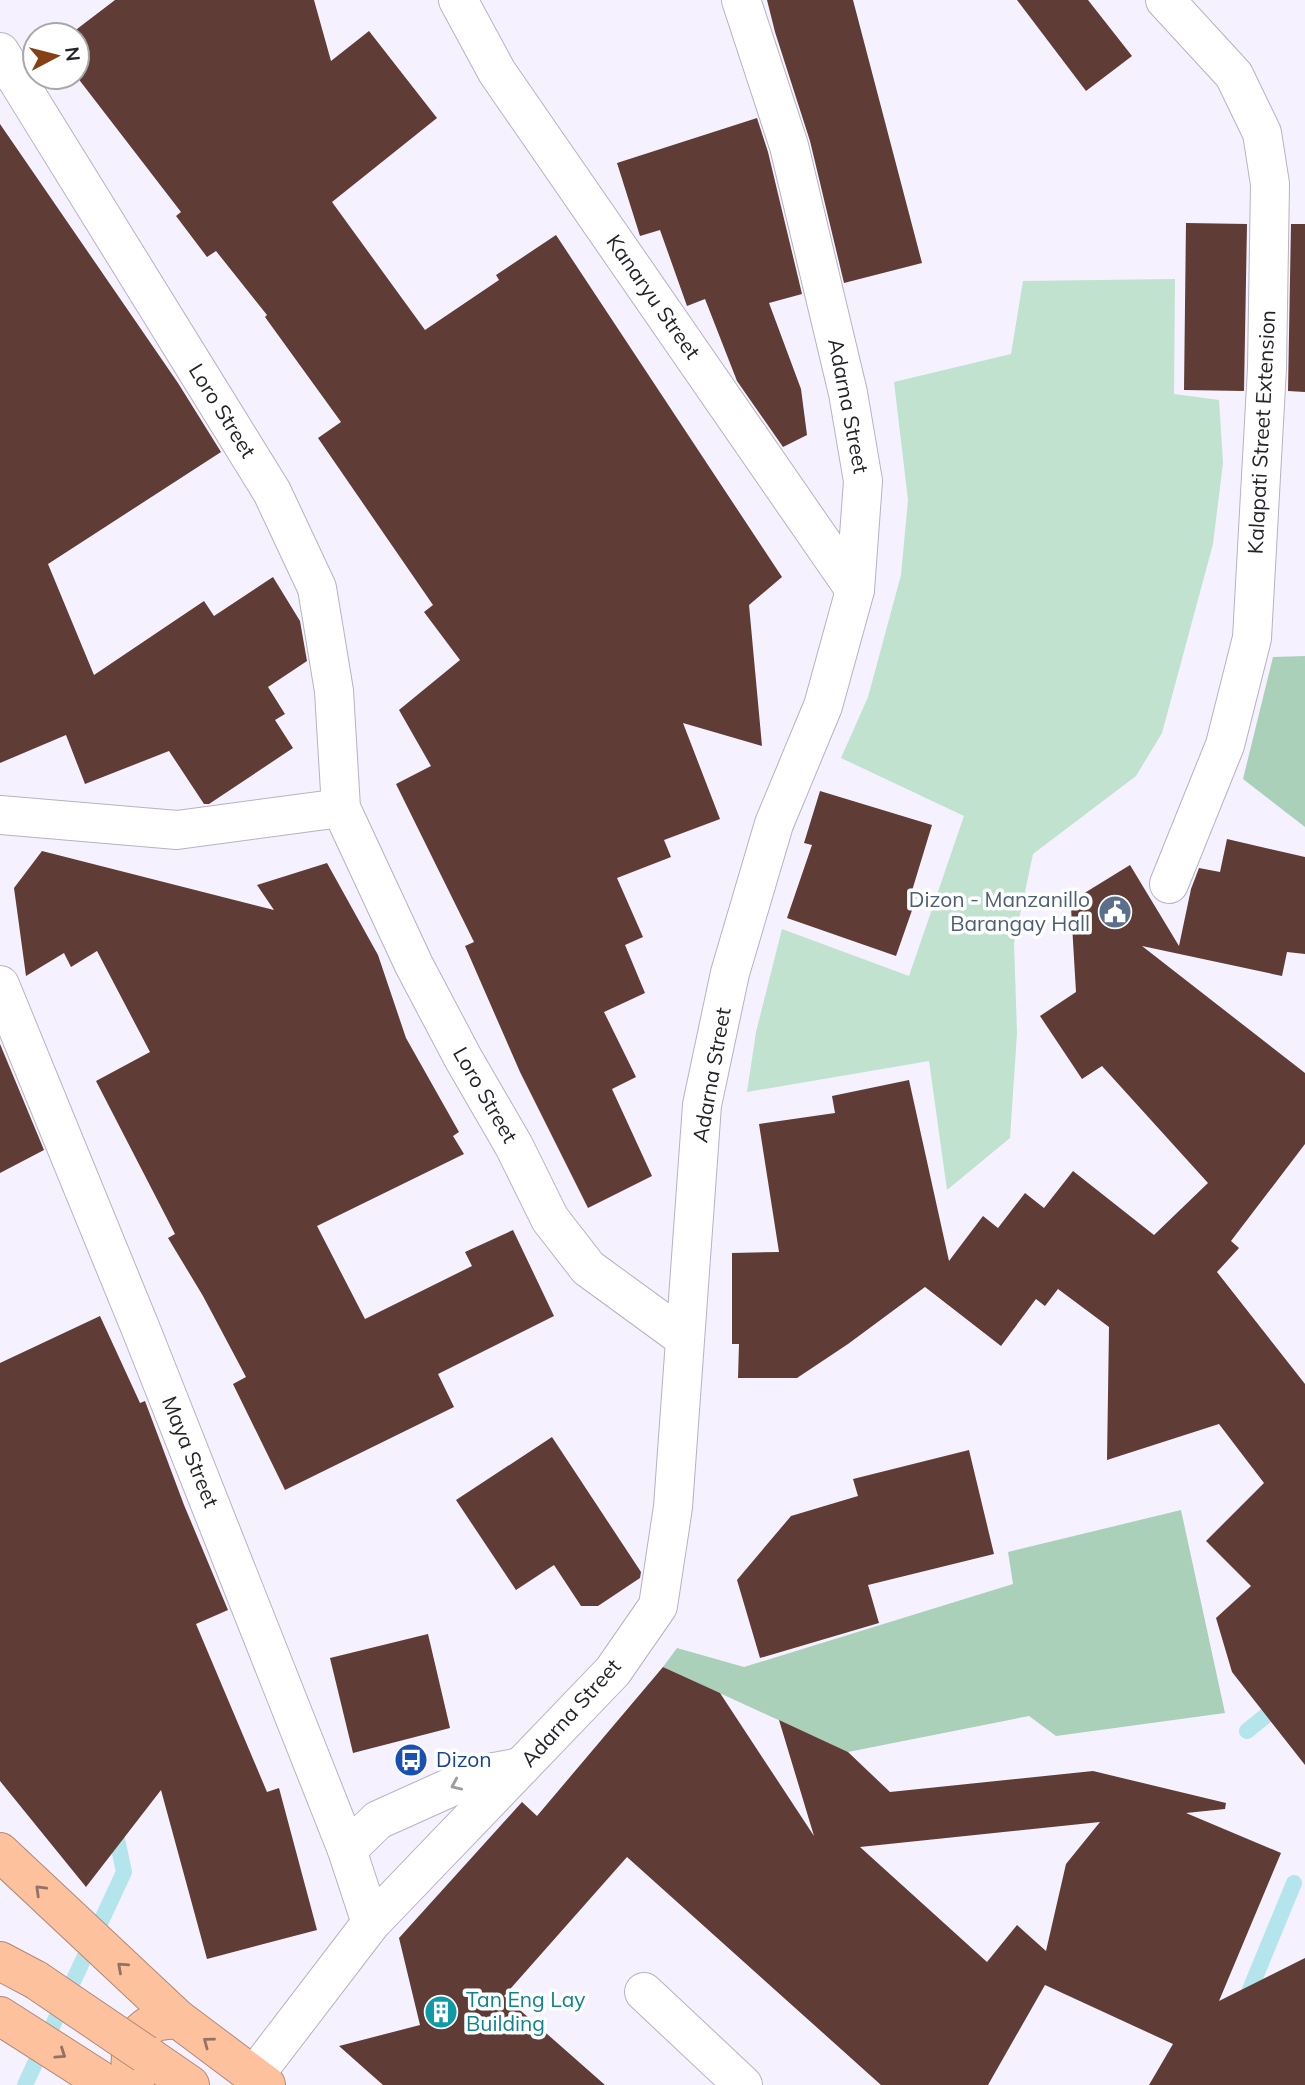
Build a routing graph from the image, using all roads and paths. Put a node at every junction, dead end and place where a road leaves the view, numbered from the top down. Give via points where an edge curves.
1 (458, 0) edge
2 (741, 0) edge
3 (1165, 0) edge
4 (0, 52) edge
5 (855, 590) junction
6 (341, 808) junction
7 (0, 815) edge
8 (1168, 884) dead end
9 (0, 985) edge
10 (684, 1338) junction
11 (521, 1768) junction
12 (347, 1850) junction
13 (0, 1852) edge
14 (371, 1923) junction
15 (0, 1961) edge
16 (644, 1992) dead end
17 (172, 2012) junction
18 (7, 2019) edge
19 (260, 2081) edge
20 (108, 2085) edge
21 (135, 2085) edge
22 (190, 2085) edge
23 (743, 2085) edge

1 - 5 street, Kanaryu Street via 497,72
2 - 5 street, Adarna Street via 789,146 848,393 863,481
3 - 8 street, Kalapati Street Extension via 1234,75 1262,133 1270,184 1267,368 1252,638 1225,745
4 - 6 street, Loro Street via 272,492 317,588 334,691
5 - 10 street, Adarna Street via 823,706 774,824 730,973 702,1105
6 - 7 street via 177,830
6 - 10 street, Loro Street via 414,965 550,1219 588,1268
9 - 12 street, Maya Street
10 - 11 street, Adarna Street via 673,1507 658,1606 613,1671
11 -> 12 street via 478,1775 377,1820
11 - 14 street, Adarna Street
12 - 14 street, Maya Street
17 -> 13 highway
14 - 19 street, Adarna Street
15 - 22 highway, bridge via 36,1980
16 - 23 street
19 -> 17 highway
17 - 21 highway via 137,2035 131,2056
18 -> 20 highway

